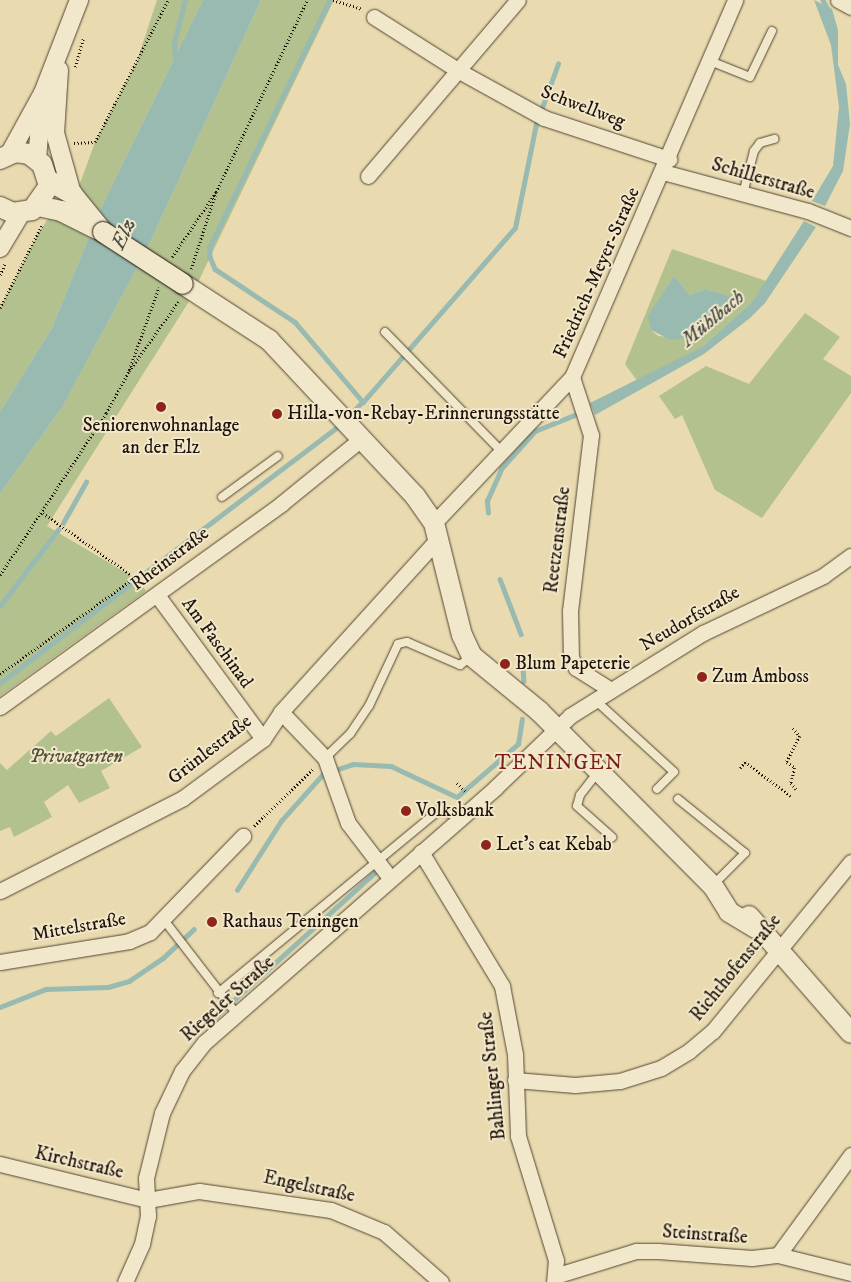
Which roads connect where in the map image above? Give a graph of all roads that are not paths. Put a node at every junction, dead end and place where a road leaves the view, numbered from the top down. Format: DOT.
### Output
graph roads {
  1 [pos="79,0"];
  2 [pos="518,0"];
  3 [pos="735,0"];
  4 [pos="838,0"];
  5 [pos="851,7"];
  6 [pos="374,17"];
  7 [pos="772,31"];
  8 [pos="63,40"];
  9 [pos="710,61"];
  10 [pos="458,71"];
  11 [pos="43,93"];
  12 [pos="774,139"];
  13 [pos="5,156"];
  14 [pos="37,159"];
  15 [pos="666,166"];
  16 [pos="368,176"];
  17 [pos="48,180"];
  18 [pos="743,194"];
  19 [pos="0,207"];
  20 [pos="77,207"];
  21 [pos="35,212"];
  22 [pos="851,228"];
  23 [pos="0,248"];
  24 [pos="385,332"];
  25 [pos="572,377"];
  26 [pos="350,427"];
  27 [pos="500,450"];
  28 [pos="278,456"];
  29 [pos="222,497"];
  30 [pos="437,531"];
  31 [pos="851,556"];
  32 [pos="157,595"];
  33 [pos="472,656"];
  34 [pos="611,690"];
  35 [pos="594,699"];
  36 [pos="0,707"];
  37 [pos="281,712"];
  38 [pos="556,728"];
  39 [pos="263,739"];
  40 [pos="326,761"];
  41 [pos="598,772"];
  42 [pos="657,789"];
  43 [pos="678,799"];
  44 [pos="460,817"];
  45 [pos="244,836"];
  46 [pos="612,837"];
  47 [pos="421,852"];
  48 [pos="851,862"];
  49 [pos="378,863"];
  50 [pos="390,878"];
  51 [pos="714,887"];
  52 [pos="0,891"];
  53 [pos="164,920"];
  54 [pos="775,951"];
  55 [pos="0,962"];
  56 [pos="218,993"];
  57 [pos="231,1008"];
  58 [pos="851,1032"];
  59 [pos="514,1080"];
  60 [pos="851,1155"];
  61 [pos="0,1164"];
  62 [pos="148,1200"];
  63 [pos="778,1255"];
  64 [pos="851,1273"];
  65 [pos="556,1278"];
  66 [pos="126,1282"];
  67 [pos="441,1282"];
  1 -- 8 [label="street"];
  2 -- 10 [label="street"];
  3 -- 9 [label="street, Friedrich-Meyer-Straße"];
  4 -- 5 [label="street"];
  6 -- 10 [label="street, Schwellweg"];
  7 -- 9 [label="lane"];
  8 -- 11 [label="street"];
  8 -- 20 [label="street"];
  9 -- 15 [label="street, Friedrich-Meyer-Straße"];
  10 -- 15 [label="street, Schwellweg"];
  10 -- 16 [label="street"];
  11 -- 13 [label="street"];
  11 -- 14 [label="street"];
  12 -- 18 [label="lane"];
  13 -- 14 [label="main road"];
  14 -- 17 [label="main road"];
  15 -- 18 [label="street, Schillerstraße"];
  15 -- 25 [label="street, Friedrich-Meyer-Straße"];
  17 -- 20 [label="main road"];
  17 -- 21 [label="main road"];
  18 -- 22 [label="street, Schillerstraße"];
  19 -- 21 [label="main road"];
  20 -- 21 [label="main road"];
  20 -- 26 [label="main road, bridge"];
  21 -- 23 [label="street"];
  24 -- 27 [label="lane"];
  25 -- 27 [label="street, Friedrich-Meyer-Straße"];
  25 -- 34 [label="street, Reetzenstraße"];
  26 -- 30 [label="main road"];
  26 -- 32 [label="street, Rheinstraße"];
  27 -- 30 [label="street, Friedrich-Meyer-Straße"];
  28 -- 29 [label="lane"];
  30 -- 33 [label="main road"];
  30 -- 37 [label="street, Grünlestraße"];
  31 -- 34 [label="street, Neudorfstraße"];
  32 -- 36 [label="street, Rheinstraße"];
  32 -- 39 [label="street, Am Faschinad"];
  33 -- 38 [label="main road"];
  33 -- 40 [label="lane"];
  34 -- 35 [label="street, Neudorfstraße"];
  35 -- 38 [label="street, Neudorfstraße"];
  35 -- 42 [label="lane"];
  37 -- 39 [label="street, Grünlestraße"];
  37 -- 40 [label="street"];
  38 -- 41 [label="main road"];
  38 -- 44 [label="street, Riegeler Straße"];
  39 -- 52 [label="street, Grünlestraße"];
  40 -- 49 [label="street"];
  41 -- 46 [label="lane"];
  41 -- 51 [label="main road"];
  43 -- 51 [label="lane"];
  44 -- 47 [label="street, Riegeler Straße"];
  44 -- 49 [label="lane"];
  45 -- 53 [label="street, Mittelstraße"];
  47 -- 50 [label="street, Riegeler Straße"];
  47 -- 59 [label="street, Bahlinger Straße"];
  48 -- 54 [label="street, Richthofenstraße"];
  49 -- 50 [label="street"];
  49 -- 56 [label="lane"];
  50 -- 57 [label="street, Riegeler Straße"];
  51 -- 54 [label="main road"];
  53 -- 55 [label="street, Mittelstraße"];
  53 -- 56 [label="lane"];
  54 -- 58 [label="main road"];
  54 -- 59 [label="street, Richthofenstraße"];
  56 -- 57 [label="lane"];
  57 -- 62 [label="street, Riegeler Straße"];
  59 -- 65 [label="street, Bahlinger Straße"];
  60 -- 63 [label="street"];
  61 -- 62 [label="street, Kirchstraße"];
  62 -- 66 [label="street, Riegeler Straße"];
  62 -- 67 [label="street, Engelstraße"];
  63 -- 64 [label="street, Steinstraße"];
  63 -- 65 [label="street, Steinstraße"];
}
